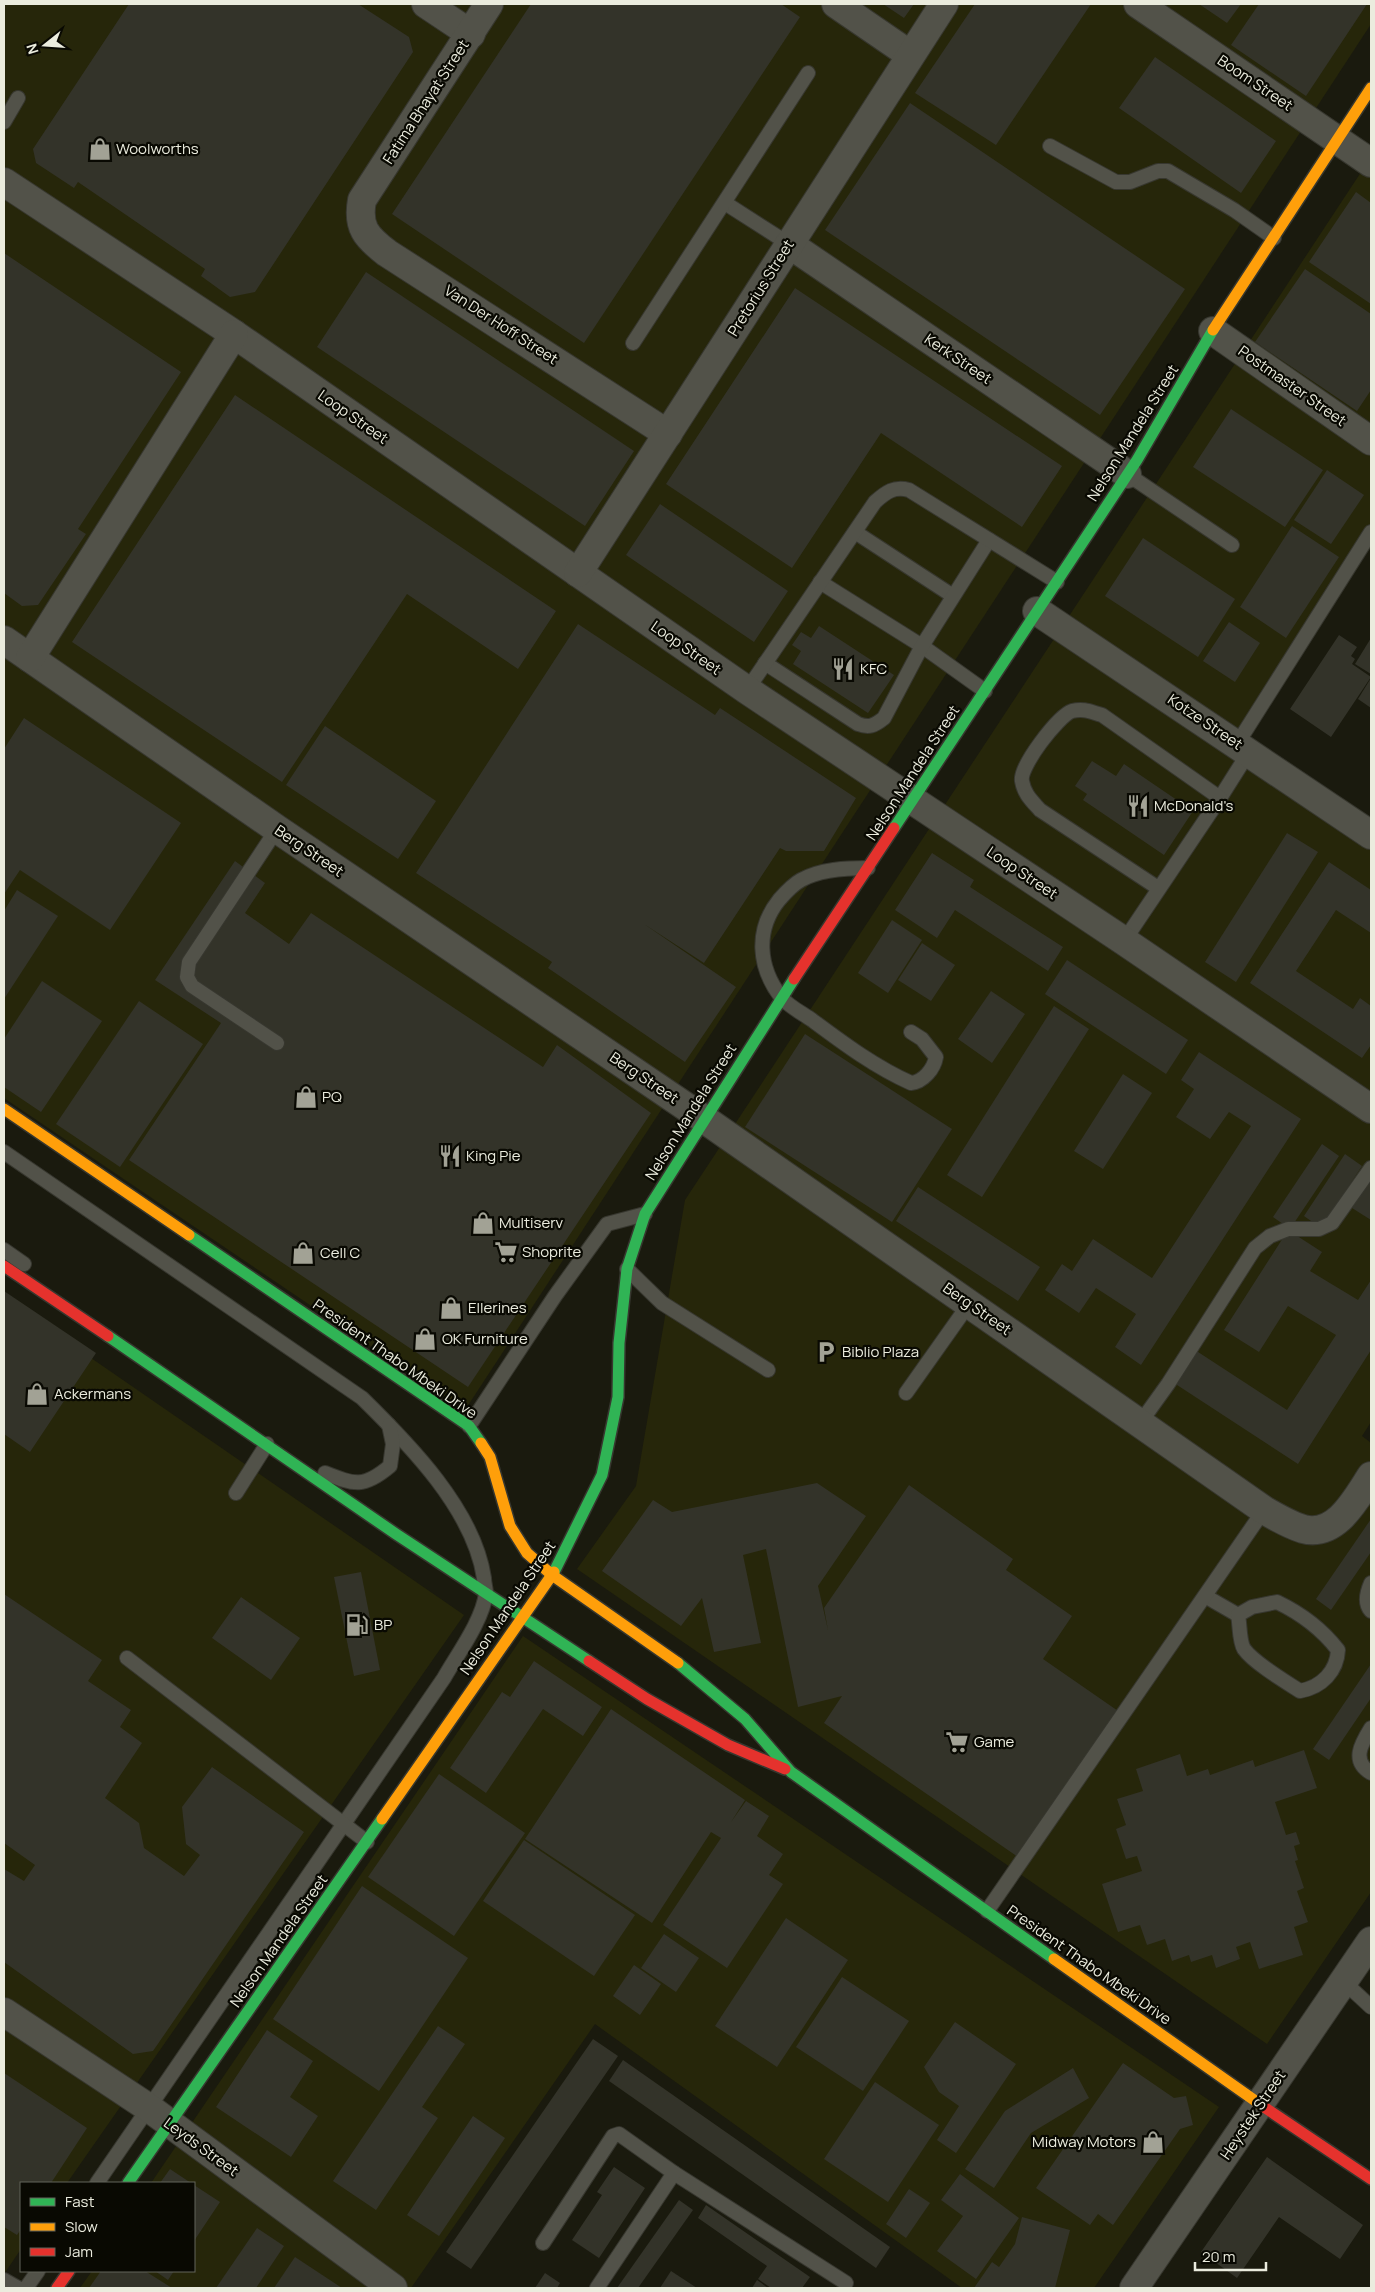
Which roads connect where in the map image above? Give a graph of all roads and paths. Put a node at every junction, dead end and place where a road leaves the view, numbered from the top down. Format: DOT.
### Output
graph roads {
  1 [pos="426,4"];
  2 [pos="489,4"];
  3 [pos="836,4"];
  4 [pos="944,4"];
  5 [pos="1138,4"];
  6 [pos="471,34"];
  7 [pos="910,54"];
  8 [pos="808,73"];
  9 [pos="1371,88"];
  10 [pos="18,98"];
  11 [pos="4,122"];
  12 [pos="1338,140"];
  13 [pos="1050,146"];
  14 [pos="1371,163"];
  15 [pos="4,182"];
  16 [pos="362,200"];
  17 [pos="725,203"];
  18 [pos="1274,238"];
  19 [pos="789,244"];
  20 [pos="1213,331"];
  21 [pos="234,334"];
  22 [pos="633,343"];
  23 [pos="668,434"];
  24 [pos="1371,441"];
  25 [pos="1127,474"];
  26 [pos="854,532"];
  27 [pos="1371,532"];
  28 [pos="989,540"];
  29 [pos="1232,545"];
  30 [pos="578,572"];
  31 [pos="820,582"];
  32 [pos="1057,582"];
  33 [pos="953,596"];
  34 [pos="1037,611"];
  35 [pos="4,640"];
  36 [pos="922,646"];
  37 [pos="30,658"];
  38 [pos="765,663"];
  39 [pos="746,690"];
  40 [pos="985,691"];
  41 [pos="1243,748"];
  42 [pos="1220,798"];
  43 [pos="914,800"];
  44 [pos="277,829"];
  45 [pos="1371,835"];
  46 [pos="869,868"];
  47 [pos="1158,888"];
  48 [pos="1124,941"];
  49 [pos="782,998"];
  50 [pos="911,1032"];
  51 [pos="277,1043"];
  52 [pos="4,1109"];
  53 [pos="1371,1109"];
  54 [pos="704,1119"];
  55 [pos="4,1152"];
  56 [pos="1371,1168"];
  57 [pos="645,1214"];
  58 [pos="4,1250"];
  59 [pos="4,1266"];
  60 [pos="627,1269"];
  61 [pos="969,1304"];
  62 [pos="768,1370"];
  63 [pos="906,1393"];
  64 [pos="1140,1423"];
  65 [pos="389,1425"];
  66 [pos="468,1426"];
  67 [pos="267,1444"];
  68 [pos="1364,1487"];
  69 [pos="236,1492"];
  70 [pos="1264,1510"];
  71 [pos="552,1575"];
  72 [pos="1371,1583"];
  73 [pos="486,1593"];
  74 [pos="1205,1596"];
  75 [pos="1371,1611"];
  76 [pos="1238,1615"];
  77 [pos="522,1616"];
  78 [pos="127,1658"];
  79 [pos="1371,1728"];
  80 [pos="792,1772"];
  81 [pos="1371,1773"];
  82 [pos="344,1826"];
  83 [pos="367,1842"];
  84 [pos="987,1911"];
  85 [pos="1371,1940"];
  86 [pos="1344,1982"];
  87 [pos="1371,2007"];
  88 [pos="4,2012"];
  89 [pos="1261,2105"];
  90 [pos="159,2116"];
  91 [pos="1368,2172"];
  92 [pos="674,2173"];
  93 [pos="98,2182"];
  94 [pos="128,2182"];
  95 [pos="543,2243"];
  96 [pos="37,2272"];
  97 [pos="68,2272"];
  98 [pos="4,2280"];
  99 [pos="846,2283"];
  100 [pos="18,2288"];
  101 [pos="26,2288"];
  102 [pos="58,2288"];
  103 [pos="393,2288"];
  104 [pos="597,2288"];
  105 [pos="1134,2288"];
  1 -- 6 [label="street"];
  2 -- 6 [label="street, Fatima Bhayat Street"];
  3 -- 7 [label="street"];
  4 -- 7 [label="street, Pretorius Street"];
  5 -- 12 [label="street, Boom Street"];
  6 -- 16 [label="street, Fatima Bhayat Street"];
  7 -- 19 [label="street, Pretorius Street"];
  8 -- 17 [label="lane"];
  9 -- 12 [label="street, Nelson Mandela Street"];
  10 -- 11 [label="lane"];
  12 -- 14 [label="street, Boom Street"];
  12 -- 18 [label="street, Nelson Mandela Street"];
  13 -- 18 [label="lane"];
  15 -- 21 [label="street, Loop Street"];
  16 -- 23 [label="street, Van Der Hoff Street"];
  17 -- 19 [label="lane"];
  17 -- 22 [label="lane"];
  18 -- 20 [label="street, Nelson Mandela Street"];
  19 -- 23 [label="street, Pretorius Street"];
  19 -- 25 [label="street, Kerk Street"];
  20 -- 24 [label="street, Postmaster Street"];
  20 -- 25 [label="street, Nelson Mandela Street"];
  21 -- 30 [label="street, Loop Street"];
  21 -- 37 [label="street"];
  23 -- 30 [label="street, Pretorius Street"];
  25 -- 29 [label="lane"];
  25 -- 32 [label="street, Nelson Mandela Street"];
  26 -- 28 [label="lane"];
  26 -- 31 [label="lane"];
  26 -- 33 [label="lane"];
  27 -- 41 [label="lane"];
  28 -- 32 [label="lane"];
  28 -- 33 [label="lane"];
  30 -- 39 [label="street, Loop Street"];
  31 -- 36 [label="lane"];
  31 -- 38 [label="lane"];
  32 -- 34 [label="street, Nelson Mandela Street"];
  33 -- 36 [label="lane"];
  34 -- 40 [label="street, Nelson Mandela Street"];
  34 -- 41 [label="street, Kotze Street"];
  35 -- 37 [label="street, Berg Street"];
  36 -- 38 [label="lane"];
  36 -- 40 [label="lane"];
  37 -- 44 [label="street, Berg Street"];
  38 -- 39 [label="lane"];
  39 -- 43 [label="street, Loop Street"];
  40 -- 43 [label="street, Nelson Mandela Street"];
  41 -- 42 [label="lane"];
  41 -- 45 [label="street, Kotze Street"];
  42 -- 47 [label="lane"];
  42 -- 47 [label="lane"];
  43 -- 46 [label="street, Nelson Mandela Street"];
  43 -- 48 [label="street, Loop Street"];
  44 -- 51 [label="lane"];
  44 -- 54 [label="street, Berg Street"];
  46 -- 49 [label="street, Nelson Mandela Street"];
  46 -- 49 [label="lane"];
  47 -- 48 [label="lane"];
  48 -- 53 [label="street, Loop Street"];
  49 -- 50 [label="lane"];
  49 -- 54 [label="street, Nelson Mandela Street"];
  52 -- 66 [label="street, President Thabo Mbeki Drive"];
  54 -- 57 [label="street, Nelson Mandela Street"];
  54 -- 61 [label="street, Berg Street"];
  55 -- 65 [label="lane"];
  56 -- 64 [label="lane"];
  57 -- 60 [label="street, Nelson Mandela Street"];
  57 -- 66 [label="lane"];
  58 -- 65 [label="lane"];
  59 -- 67 [label="street, President Thabo Mbeki Drive"];
  60 -- 62 [label="lane"];
  60 -- 71 [label="street, Nelson Mandela Street"];
  61 -- 63 [label="lane"];
  61 -- 64 [label="street, Berg Street"];
  64 -- 70 [label="street, Berg Street"];
  65 -- 73 [label="lane"];
  66 -- 71 [label="street, President Thabo Mbeki Drive"];
  67 -- 69 [label="lane"];
  67 -- 73 [label="street, President Thabo Mbeki Drive"];
  68 -- 70 [label="street, Berg Street"];
  70 -- 74 [label="lane"];
  71 -- 77 [label="street, Nelson Mandela Street"];
  71 -- 80 [label="street, President Thabo Mbeki Drive"];
  72 -- 75 [label="lane"];
  73 -- 77 [label="street, President Thabo Mbeki Drive"];
  73 -- 82 [label="lane"];
  74 -- 76 [label="lane"];
  74 -- 84 [label="lane"];
  76 -- 76 [label="lane"];
  77 -- 80 [label="street, President Thabo Mbeki Drive"];
  77 -- 83 [label="street, Nelson Mandela Street"];
  78 -- 82 [label="lane"];
  79 -- 81 [label="lane"];
  80 -- 84 [label="street, President Thabo Mbeki Drive"];
  82 -- 83 [label="lane"];
  82 -- 90 [label="lane"];
  83 -- 90 [label="street, Nelson Mandela Street"];
  84 -- 89 [label="street, President Thabo Mbeki Drive"];
  85 -- 86 [label="street, Heystek Street"];
  86 -- 87 [label="lane"];
  86 -- 89 [label="street, Heystek Street"];
  88 -- 90 [label="street, Leyds Street"];
  89 -- 91 [label="street, President Thabo Mbeki Drive"];
  89 -- 105 [label="street, Heystek Street"];
  90 -- 93 [label="lane"];
  90 -- 94 [label="street, Nelson Mandela Street"];
  90 -- 103 [label="street, Leyds Street"];
  92 -- 95 [label="lane"];
  92 -- 99 [label="lane"];
  92 -- 104 [label="lane"];
  96 -- 101 [label="lane"];
  97 -- 102 [label="street"];
  98 -- 100 [label="lane"];
}
